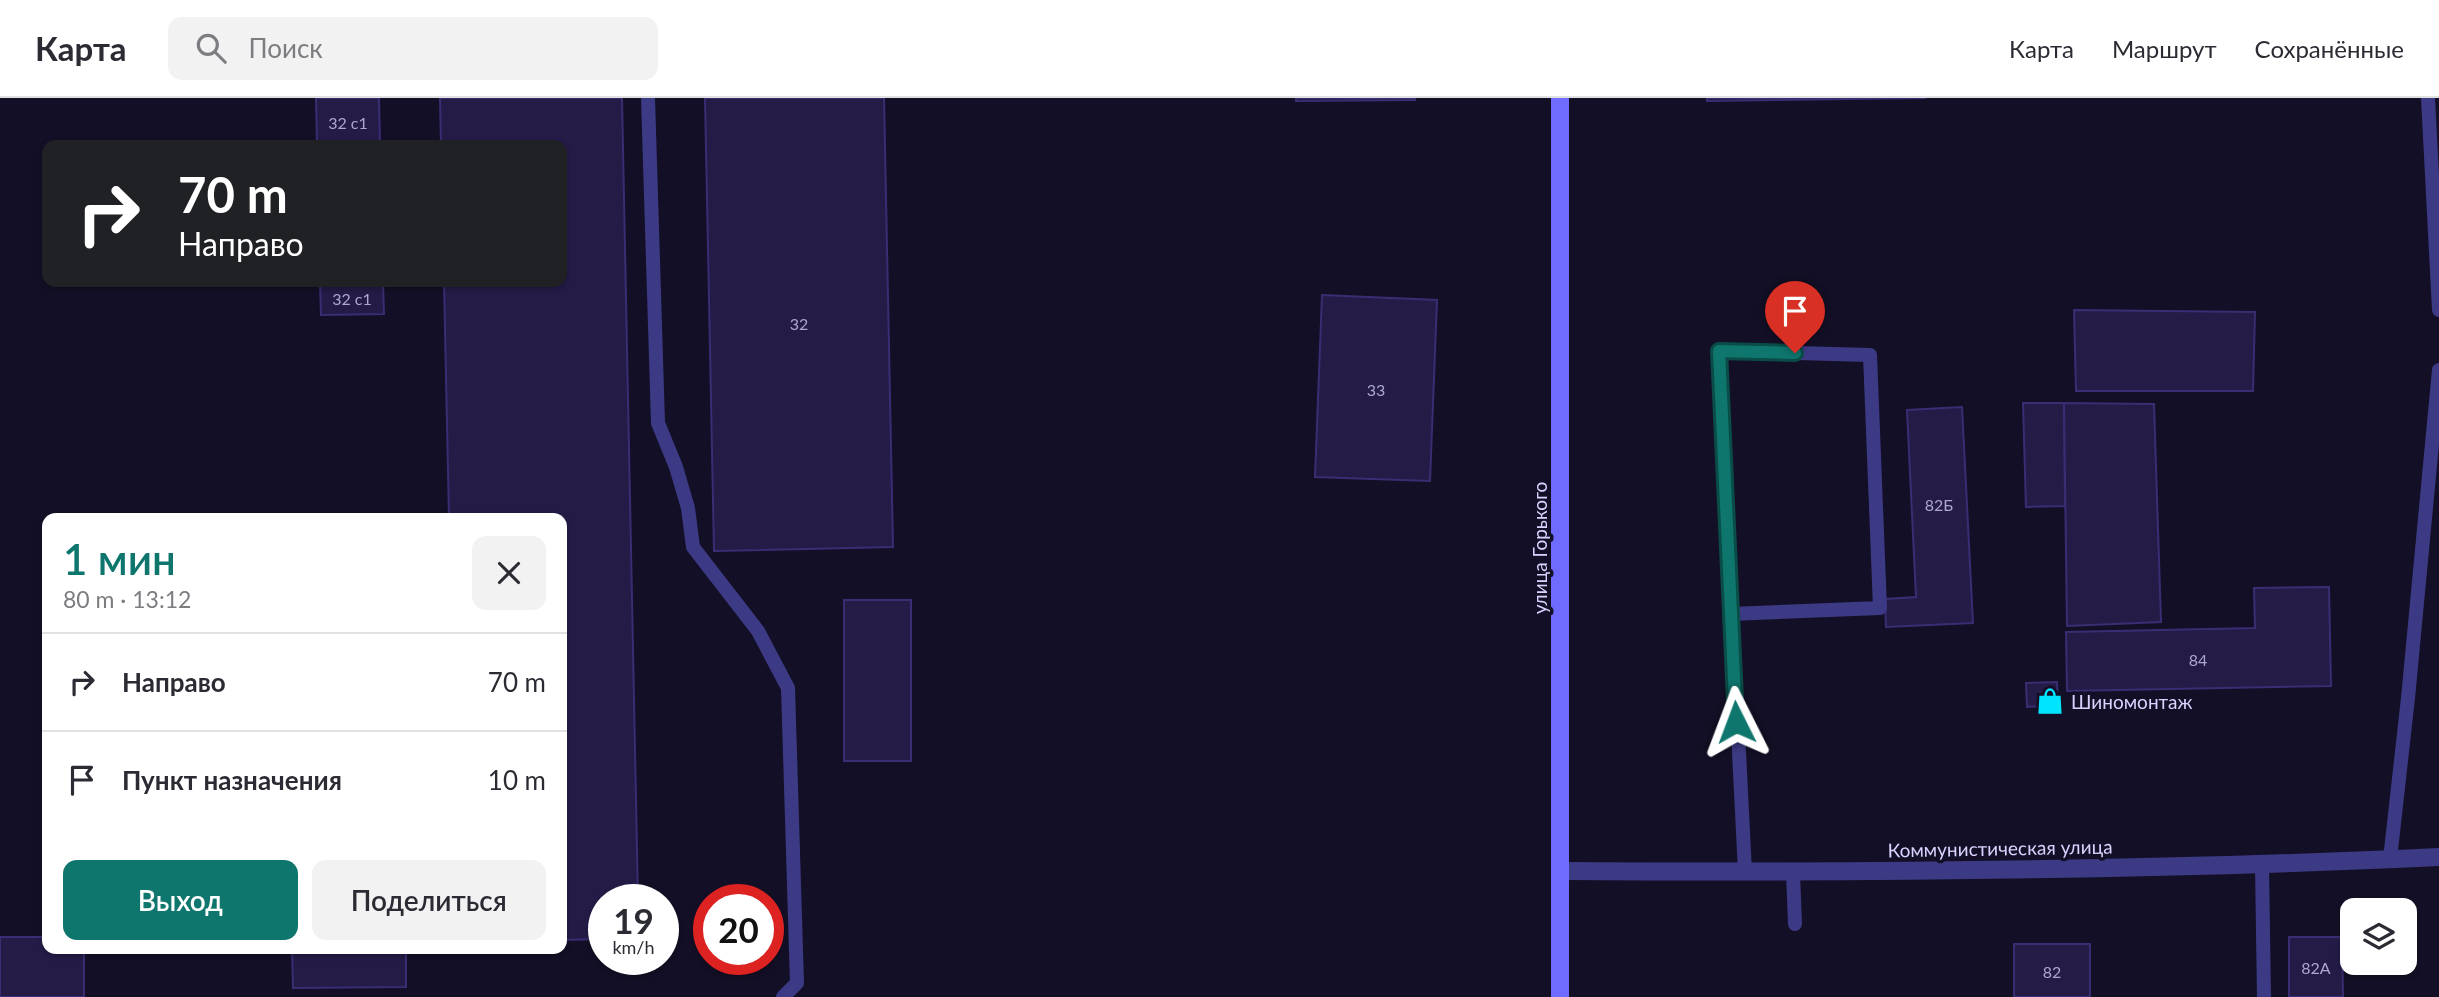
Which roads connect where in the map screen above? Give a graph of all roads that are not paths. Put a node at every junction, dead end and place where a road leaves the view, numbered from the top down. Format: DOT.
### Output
graph roads {
  1 [pos="648,98"];
  2 [pos="1560,98"];
  3 [pos="2428,98"];
  4 [pos="2439,310"];
  5 [pos="2439,370"];
  6 [pos="1730,614"];
  7 [pos="2439,857"];
  8 [pos="2390,859"];
  9 [pos="2262,865"];
  10 [pos="1561,871"];
  11 [pos="1745,872"];
  12 [pos="1793,873"];
  13 [pos="1795,924"];
  14 [pos="797,990"];
  15 [pos="783,997"];
  16 [pos="1560,997"];
  17 [pos="2264,997"];
  1 -- 14 [label="lane"];
  2 -- 10 [label="main road, улица Горького"];
  3 -- 4 [label="lane"];
  5 -- 8 [label="lane"];
  6 -- 6 [label="lane"];
  6 -- 11 [label="lane"];
  7 -- 8 [label="street, Коммунистическая улица"];
  8 -- 9 [label="street, Коммунистическая улица"];
  9 -- 12 [label="street, Коммунистическая улица"];
  9 -- 17 [label="lane"];
  10 -- 11 [label="street, Коммунистическая улица"];
  10 -- 16 [label="main road, улица Горького"];
  11 -- 12 [label="street, Коммунистическая улица"];
  12 -- 13 [label="lane"];
  14 -- 15 [label="lane"];
}
